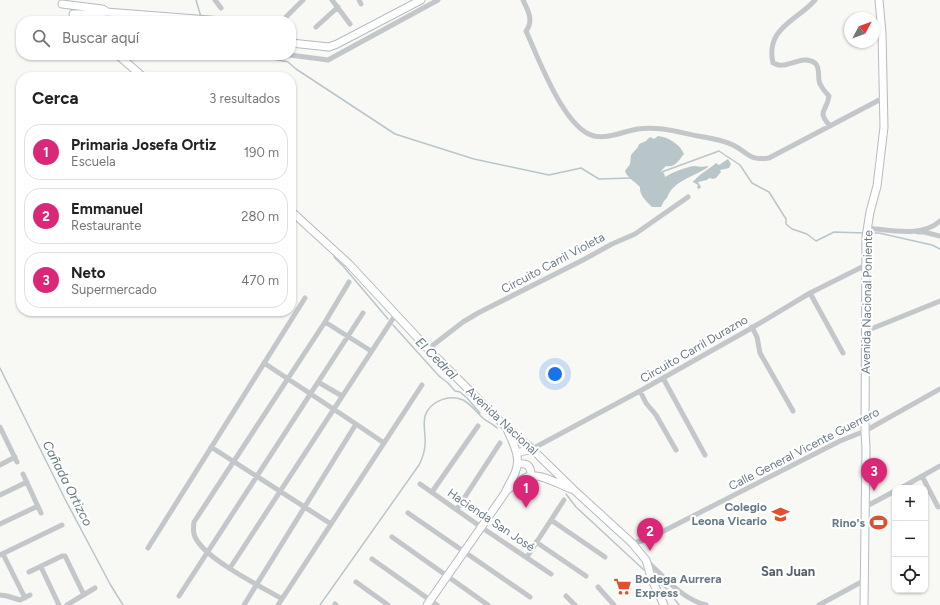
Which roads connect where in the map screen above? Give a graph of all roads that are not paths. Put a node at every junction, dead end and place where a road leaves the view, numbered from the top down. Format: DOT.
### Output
graph roads {
  1 [pos="215,0"];
  2 [pos="303,0"];
  3 [pos="332,0"];
  4 [pos="421,0"];
  5 [pos="438,0"];
  6 [pos="523,0"];
  7 [pos="815,0"];
  8 [pos="879,0"];
  9 [pos="59,2"];
  10 [pos="221,8"];
  11 [pos="338,8"];
  12 [pos="106,12"];
  13 [pos="74,14"];
  14 [pos="102,16"];
  15 [pos="158,16"];
  16 [pos="287,16"];
  17 [pos="350,24"];
  18 [pos="316,28"];
  19 [pos="296,44"];
  20 [pos="296,56"];
  21 [pos="124,60"];
  22 [pos="137,72"];
  23 [pos="883,98"];
  24 [pos="830,126"];
  25 [pos="688,197"];
  26 [pos="296,216"];
  27 [pos="940,221"];
  28 [pos="867,228"];
  29 [pos="915,232"];
  30 [pos="940,236"];
  31 [pos="866,265"];
  32 [pos="349,282"];
  33 [pos="810,293"];
  34 [pos="305,298"];
  35 [pos="940,300"];
  36 [pos="296,312"];
  37 [pos="363,313"];
  38 [pos="396,314"];
  39 [pos="294,316"];
  40 [pos="325,322"];
  41 [pos="752,327"];
  42 [pos="866,331"];
  43 [pos="348,337"];
  44 [pos="428,349"];
  45 [pos="371,351"];
  46 [pos="843,353"];
  47 [pos="264,363"];
  48 [pos="663,378"];
  49 [pos="288,379"];
  50 [pos="318,382"];
  51 [pos="422,385"];
  52 [pos="940,389"];
  53 [pos="640,391"];
  54 [pos="310,394"];
  55 [pos="342,396"];
  56 [pos="333,409"];
  57 [pos="793,411"];
  58 [pos="356,424"];
  59 [pos="478,426"];
  60 [pos="0,427"];
  61 [pos="506,427"];
  62 [pos="865,431"];
  63 [pos="2,434"];
  64 [pos="384,443"];
  65 [pos="500,443"];
  66 [pos="211,447"];
  67 [pos="532,448"];
  68 [pos="676,450"];
  69 [pos="517,453"];
  70 [pos="705,454"];
  71 [pos="233,461"];
  72 [pos="547,463"];
  73 [pos="0,464"];
  74 [pos="518,464"];
  75 [pos="940,466"];
  76 [pos="23,474"];
  77 [pos="531,475"];
  78 [pos="257,476"];
  79 [pos="922,476"];
  80 [pos="541,477"];
  81 [pos="27,482"];
  82 [pos="420,484"];
  83 [pos="906,485"];
  84 [pos="574,490"];
  85 [pos="280,491"];
  86 [pos="432,492"];
  87 [pos="505,493"];
  88 [pos="892,493"];
  89 [pos="0,495"];
  90 [pos="564,500"];
  91 [pos="38,506"];
  92 [pos="304,507"];
  93 [pos="866,507"];
  94 [pos="938,507"];
  95 [pos="457,509"];
  96 [pos="41,513"];
  97 [pos="408,513"];
  98 [pos="551,520"];
  99 [pos="0,524"];
  100 [pos="332,524"];
  101 [pos="62,525"];
  102 [pos="481,527"];
  103 [pos="392,537"];
  104 [pos="536,542"];
  105 [pos="632,543"];
  106 [pos="148,548"];
  107 [pos="464,552"];
  108 [pos="207,553"];
  109 [pos="2,554"];
  110 [pos="527,557"];
  111 [pos="605,557"];
  112 [pos="372,559"];
  113 [pos="646,560"];
  114 [pos="41,567"];
  115 [pos="230,568"];
  116 [pos="29,572"];
  117 [pos="551,574"];
  118 [pos="447,576"];
  119 [pos="586,576"];
  120 [pos="865,580"];
  121 [pos="356,582"];
  122 [pos="257,584"];
  123 [pos="598,587"];
  124 [pos="95,588"];
  125 [pos="0,595"];
  126 [pos="84,595"];
  127 [pos="179,596"];
  128 [pos="566,596"];
  129 [pos="530,597"];
  130 [pos="282,599"];
  131 [pos="429,603"];
  132 [pos="59,605"];
  133 [pos="67,605"];
  134 [pos="244,605"];
  135 [pos="278,605"];
  136 [pos="388,605"];
  137 [pos="437,605"];
  138 [pos="488,605"];
  139 [pos="574,605"];
  140 [pos="614,605"];
  141 [pos="664,605"];
  142 [pos="706,605"];
  143 [pos="818,605"];
  144 [pos="864,605"];
  1 -- 10 [label="street"];
  2 -- 16 [label="street"];
  3 -- 11 [label="street"];
  4 -- 19 [label="main road"];
  5 -- 20 [label="street"];
  6 -- 24 [label="street"];
  7 -- 24 [label="street"];
  8 -- 23 [label="main road, Avenida Nacional Poniente"];
  9 -- 12 [label="main road"];
  9 -- 13 [label="main road"];
  11 -- 17 [label="street"];
  11 -- 18 [label="street"];
  12 -- 13 [label="main road"];
  12 -- 14 [label="main road"];
  12 -- 15 [label="main road"];
  21 -- 22 [label="main road"];
  23 -- 24 [label="street"];
  23 -- 28 [label="main road, Avenida Nacional Poniente"];
  25 -- 44 [label="street, Circuito Carril Violeta"];
  26 -- 38 [label="main road, Avenida Nacional"];
  27 -- 29 [label="street"];
  28 -- 29 [label="street"];
  28 -- 31 [label="main road, Avenida Nacional Poniente"];
  29 -- 30 [label="street"];
  31 -- 33 [label="street, Circuito Carril Durazno"];
  31 -- 42 [label="main road, Avenida Nacional Poniente"];
  32 -- 40 [label="street"];
  33 -- 41 [label="street, Circuito Carril Durazno"];
  33 -- 46 [label="street"];
  34 -- 36 [label="street"];
  35 -- 42 [label="street"];
  37 -- 43 [label="street"];
  38 -- 44 [label="main road, Avenida Nacional"];
  38 -- 45 [label="street"];
  39 -- 47 [label="street"];
  40 -- 43 [label="street"];
  40 -- 49 [label="street"];
  41 -- 48 [label="street, Circuito Carril Durazno"];
  41 -- 57 [label="street"];
  42 -- 62 [label="main road, Avenida Nacional Poniente"];
  43 -- 45 [label="street"];
  43 -- 50 [label="street"];
  44 -- 61 [label="main road, Avenida Nacional"];
  45 -- 55 [label="street"];
  47 -- 49 [label="street"];
  47 -- 66 [label="street"];
  48 -- 53 [label="street, Circuito Carril Durazno"];
  48 -- 70 [label="street"];
  49 -- 54 [label="street"];
  49 -- 71 [label="street"];
  50 -- 54 [label="street"];
  50 -- 55 [label="street"];
  51 -- 64 [label="street"];
  52 -- 62 [label="street, Calle General Vicente Guerrero"];
  53 -- 67 [label="street, Circuito Carril Durazno"];
  53 -- 68 [label="street"];
  54 -- 56 [label="street"];
  54 -- 78 [label="street"];
  55 -- 56 [label="street"];
  56 -- 58 [label="street"];
  56 -- 85 [label="street"];
  58 -- 64 [label="street"];
  58 -- 92 [label="street"];
  59 -- 86 [label="street"];
  60 -- 63 [label="street"];
  61 -- 67 [label="main road, Avenida Nacional"];
  61 -- 69 [label="main road"];
  62 -- 93 [label="main road, Avenida Nacional Poniente"];
  62 -- 105 [label="street, Calle General Vicente Guerrero"];
  63 -- 73 [label="street"];
  64 -- 100 [label="street"];
  65 -- 95 [label="street"];
  66 -- 71 [label="street"];
  66 -- 106 [label="street"];
  67 -- 69 [label="main road"];
  67 -- 72 [label="main road, Avenida Nacional"];
  69 -- 74 [label="main road"];
  71 -- 78 [label="street"];
  71 -- 108 [label="street"];
  72 -- 80 [label="main road"];
  72 -- 84 [label="main road, Avenida Nacional"];
  74 -- 77 [label="main road"];
  74 -- 87 [label="main road"];
  75 -- 79 [label="street"];
  76 -- 81 [label="street"];
  77 -- 80 [label="main road"];
  77 -- 87 [label="main road"];
  78 -- 85 [label="street"];
  78 -- 108 [label="street"];
  79 -- 83 [label="street"];
  79 -- 94 [label="street"];
  80 -- 84 [label="main road"];
  81 -- 89 [label="street"];
  81 -- 91 [label="street"];
  82 -- 86 [label="street, Hacienda San José"];
  84 -- 105 [label="main road, Avenida Nacional"];
  85 -- 92 [label="street"];
  85 -- 115 [label="street"];
  86 -- 95 [label="street, Hacienda San José"];
  87 -- 102 [label="main road"];
  88 -- 93 [label="street"];
  90 -- 98 [label="street"];
  91 -- 96 [label="street"];
  91 -- 99 [label="street"];
  92 -- 100 [label="street"];
  92 -- 122 [label="street"];
  93 -- 120 [label="main road, Avenida Nacional Poniente"];
  95 -- 102 [label="street, Hacienda San José"];
  97 -- 107 [label="street"];
  98 -- 104 [label="street"];
  98 -- 111 [label="street"];
  100 -- 130 [label="street"];
  101 -- 109 [label="street"];
  102 -- 107 [label="main road"];
  102 -- 110 [label="street, Hacienda San José"];
  103 -- 118 [label="street"];
  104 -- 110 [label="street"];
  104 -- 119 [label="street"];
  105 -- 113 [label="main road, Avenida Nacional"];
  107 -- 118 [label="main road"];
  107 -- 129 [label="street"];
  108 -- 115 [label="street"];
  108 -- 127 [label="street"];
  109 -- 125 [label="street"];
  110 -- 117 [label="street, Hacienda San José"];
  112 -- 131 [label="street"];
  113 -- 141 [label="main road, Avenida Nacional"];
  113 -- 142 [label="street"];
  114 -- 116 [label="street"];
  114 -- 126 [label="street"];
  114 -- 132 [label="street"];
  115 -- 122 [label="street"];
  118 -- 131 [label="main road"];
  118 -- 138 [label="street"];
  120 -- 143 [label="street"];
  120 -- 144 [label="main road, Avenida Nacional Poniente"];
  121 -- 136 [label="street"];
  122 -- 130 [label="street"];
  122 -- 134 [label="street"];
  123 -- 140 [label="street"];
  124 -- 126 [label="street"];
  126 -- 133 [label="street"];
  128 -- 139 [label="street"];
  130 -- 135 [label="street"];
  131 -- 137 [label="street"];
}
